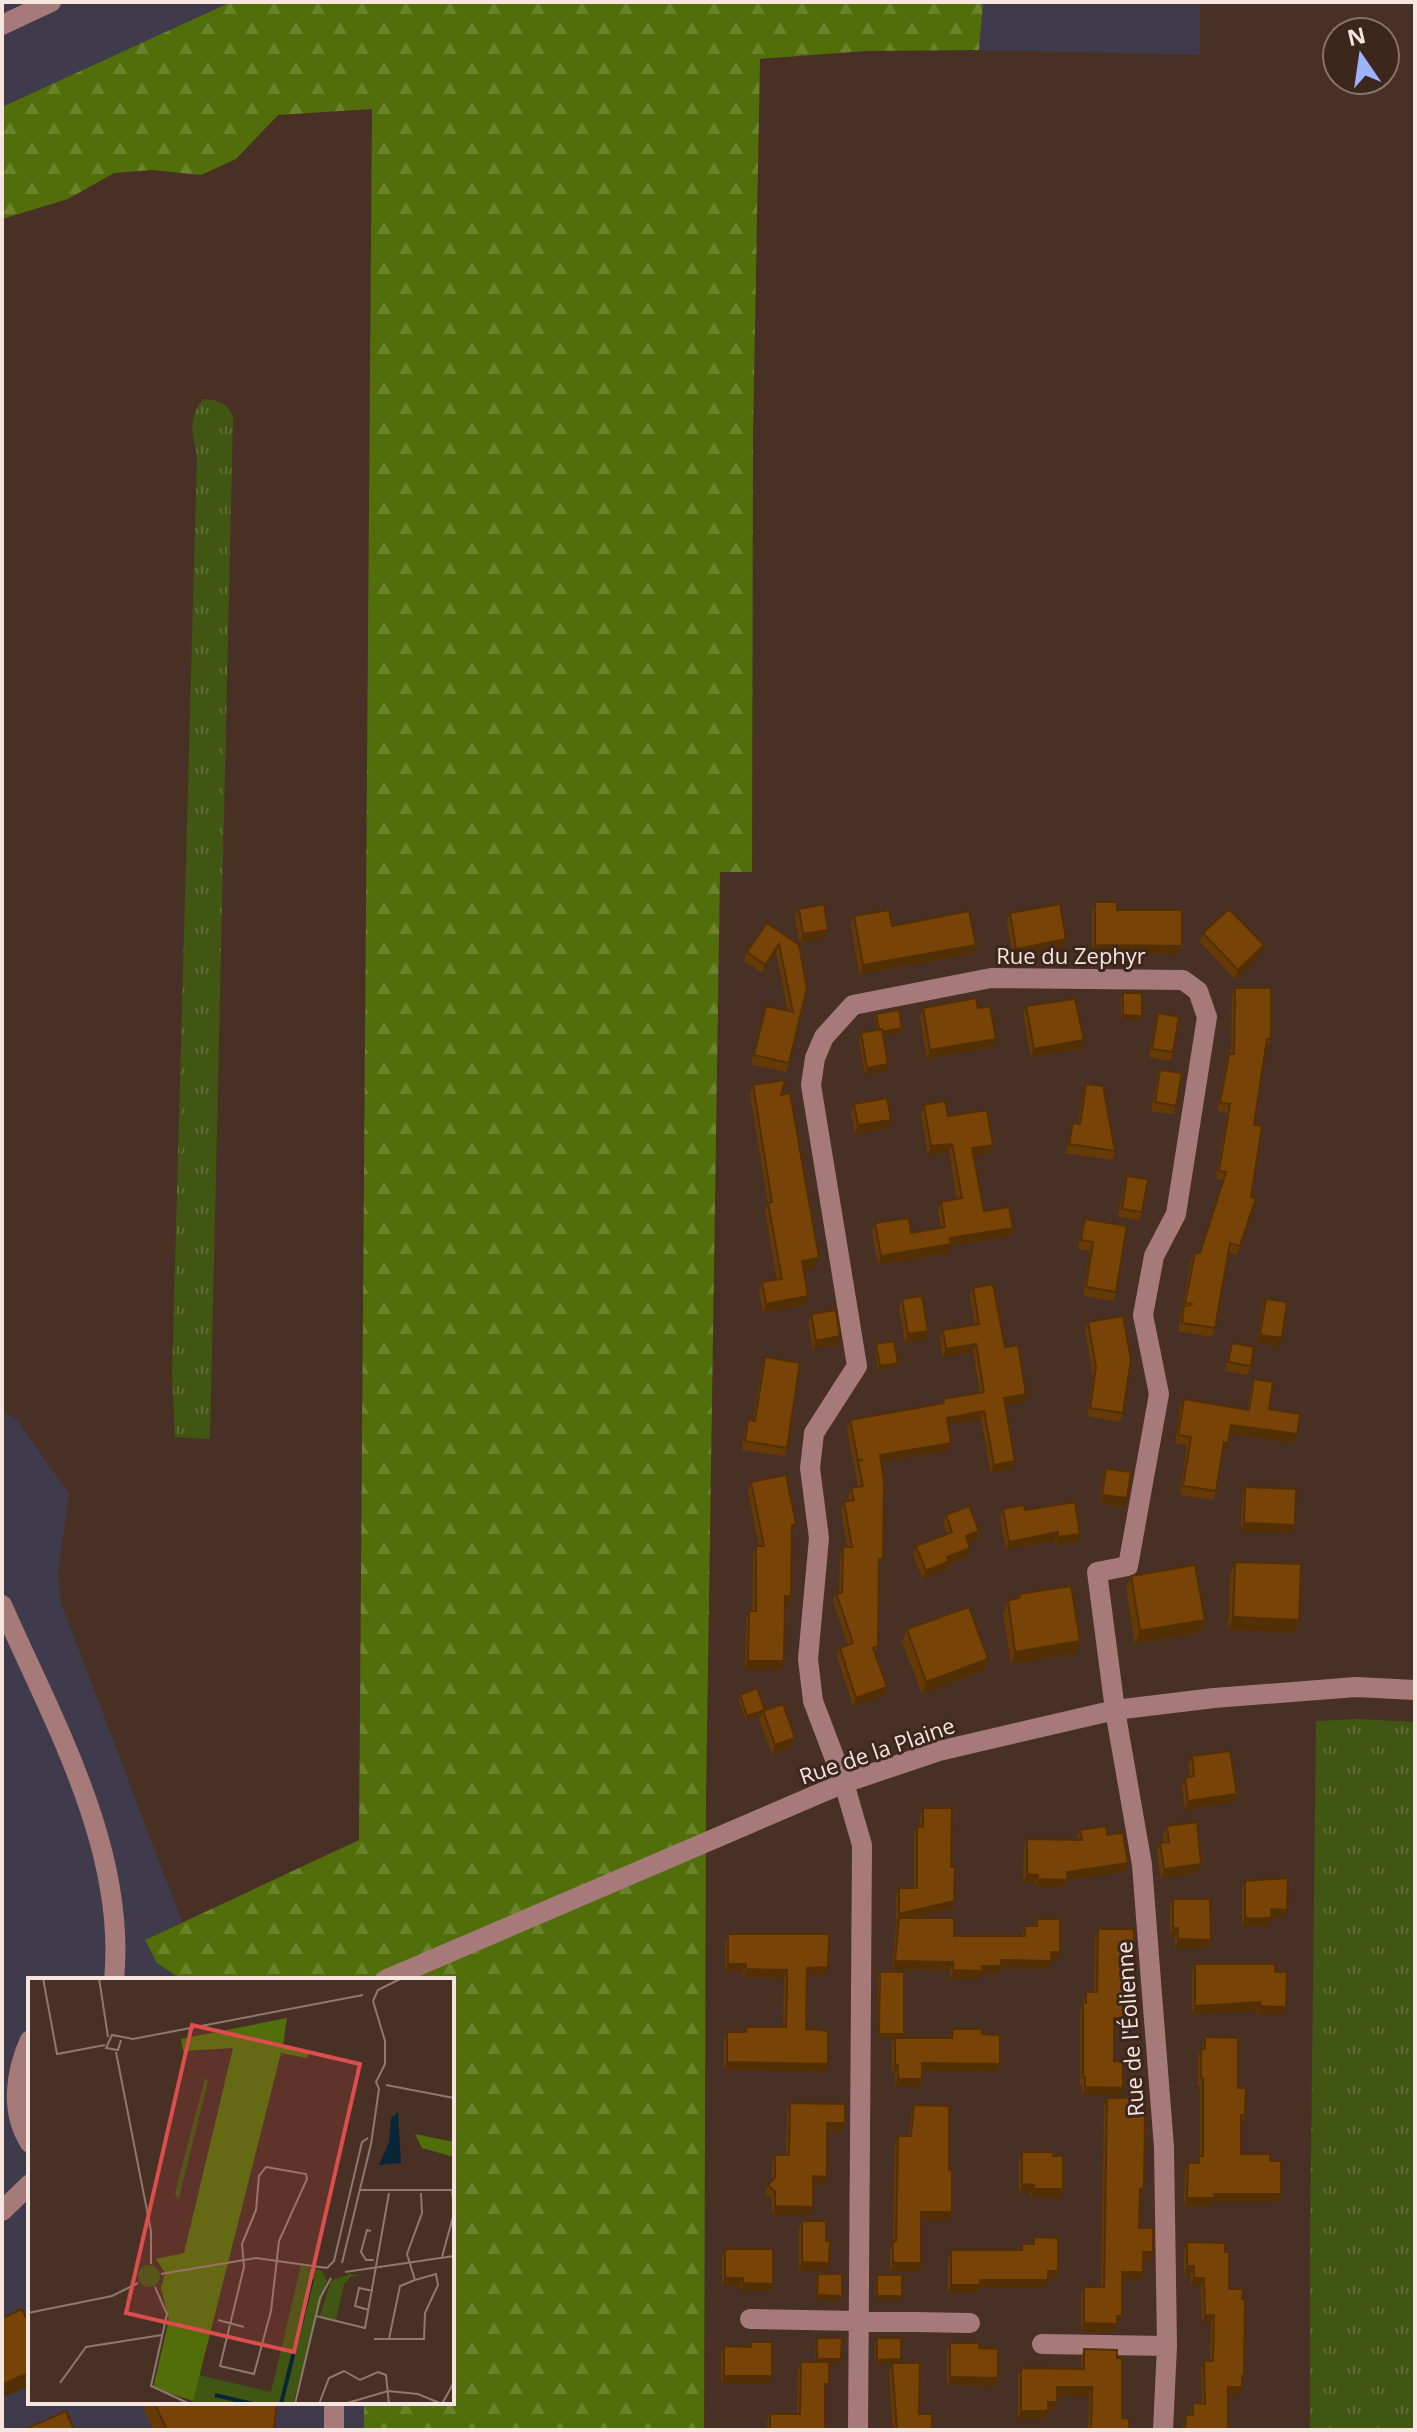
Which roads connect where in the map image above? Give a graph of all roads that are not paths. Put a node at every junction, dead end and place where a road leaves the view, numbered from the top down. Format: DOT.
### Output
graph roads {
  1 [pos="51,2"];
  2 [pos="2,25"];
  3 [pos="2,1605"];
  4 [pos="1415,1690"];
  5 [pos="1115,1710"];
  6 [pos="844,1783"];
  7 [pos="114,1978"];
  8 [pos="390,1978"];
  9 [pos="28,2045"];
  10 [pos="28,2137"];
  11 [pos="28,2186"];
  12 [pos="2,2211"];
  13 [pos="750,2319"];
  14 [pos="859,2322"];
  15 [pos="970,2323"];
  16 [pos="1042,2344"];
  17 [pos="1167,2346"];
  18 [pos="334,2404"];
  19 [pos="334,2430"];
  20 [pos="858,2430"];
  21 [pos="1163,2430"];
  1 -- 2 [label="street"];
  3 -- 7 [label="street"];
  4 -- 5 [label="street, Rue de la Plaine"];
  5 -- 6 [label="street, Rue de la Plaine"];
  5 -- 6 [label="street, Rue du Zephyr"];
  5 -- 17 [label="street, Rue de l'Éolienne"];
  6 -- 8 [label="street, Rue de la Plaine"];
  6 -- 14 [label="street"];
  9 -- 10 [label="street"];
  11 -- 12 [label="street"];
  13 -- 14 [label="street"];
  14 -- 15 [label="street"];
  14 -- 20 [label="street"];
  16 -- 17 [label="street"];
  17 -- 21 [label="street, Rue de l'Éolienne"];
  18 -- 19 [label="street"];
}
